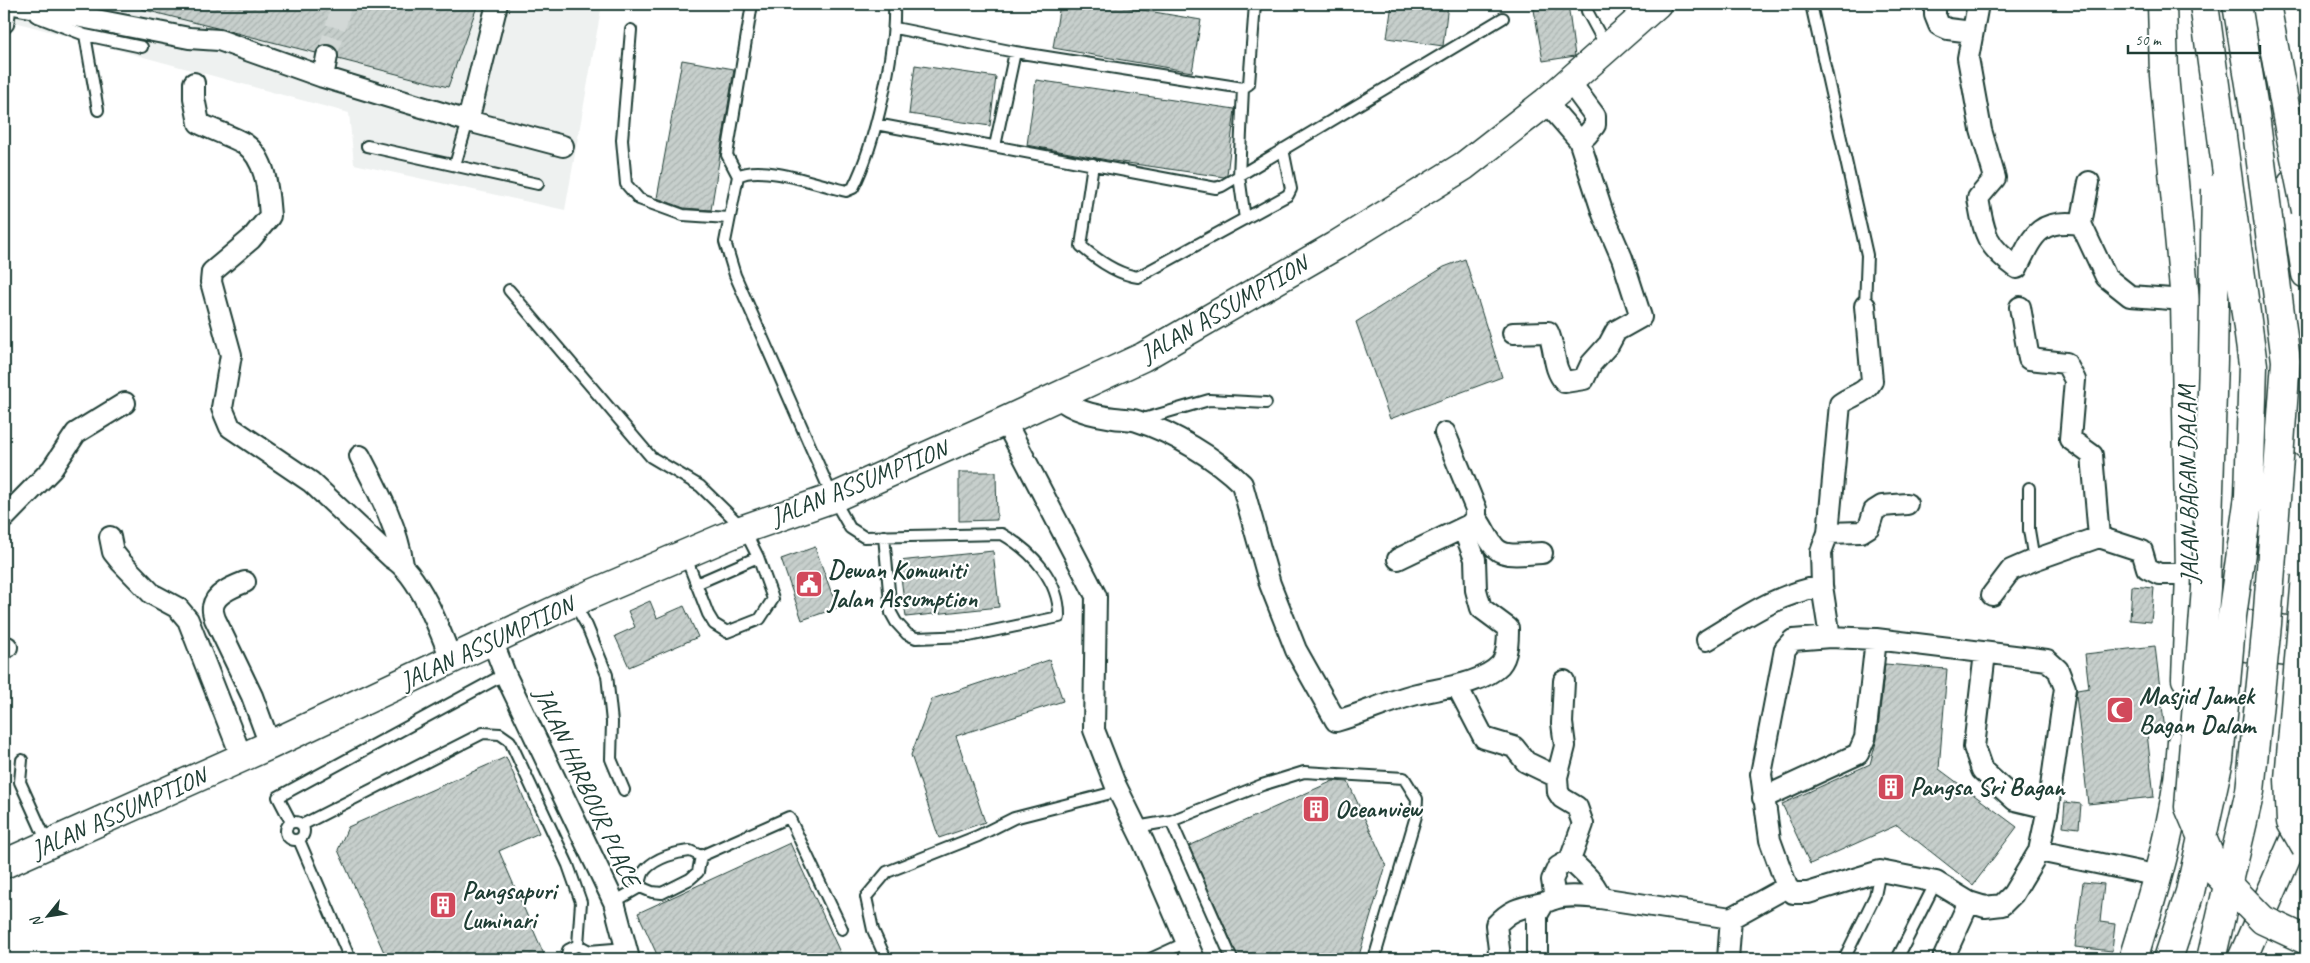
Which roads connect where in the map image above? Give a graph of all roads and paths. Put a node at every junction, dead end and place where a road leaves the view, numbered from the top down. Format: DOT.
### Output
graph roads {
  1 [pos="12,4"];
  2 [pos="497,4"];
  3 [pos="752,4"];
  4 [pos="894,4"];
  5 [pos="1255,4"];
  6 [pos="1657,4"];
  7 [pos="1811,4"];
  8 [pos="1935,4"];
  9 [pos="1978,4"];
  10 [pos="2162,4"];
  11 [pos="2204,4"];
  12 [pos="2237,4"];
  13 [pos="2256,4"];
  14 [pos="2266,4"];
  15 [pos="1589,6"];
  16 [pos="1503,18"];
  17 [pos="895,28"];
  18 [pos="4,29"];
  19 [pos="631,30"];
  20 [pos="1972,32"];
  21 [pos="85,35"];
  22 [pos="142,46"];
  23 [pos="1607,49"];
  24 [pos="1015,52"];
  25 [pos="327,56"];
  26 [pos="323,77"];
  27 [pos="1570,82"];
  28 [pos="194,83"];
  29 [pos="1243,88"];
  30 [pos="2217,94"];
  31 [pos="1546,102"];
  32 [pos="98,110"];
  33 [pos="468,121"];
  34 [pos="876,124"];
  35 [pos="2295,129"];
  36 [pos="1579,140"];
  37 [pos="367,146"];
  38 [pos="563,146"];
  39 [pos="996,146"];
  40 [pos="1283,149"];
  41 [pos="1093,164"];
  42 [pos="455,165"];
  43 [pos="738,176"];
  44 [pos="1239,176"];
  45 [pos="2089,182"];
  46 [pos="538,184"];
  47 [pos="2306,210"];
  48 [pos="728,218"];
  49 [pos="1245,219"];
  50 [pos="2081,224"];
  51 [pos="2306,274"];
  52 [pos="509,290"];
  53 [pos="2185,300"];
  54 [pos="1865,306"];
  55 [pos="2020,307"];
  56 [pos="1513,333"];
  57 [pos="2286,362"];
  58 [pos="1057,398"];
  59 [pos="1266,403"];
  60 [pos="125,404"];
  61 [pos="1005,421"];
  62 [pos="1137,421"];
  63 [pos="1446,433"];
  64 [pos="2306,444"];
  65 [pos="360,456"];
  66 [pos="2029,488"];
  67 [pos="833,498"];
  68 [pos="1907,504"];
  69 [pos="4,518"];
  70 [pos="1469,523"];
  71 [pos="744,529"];
  72 [pos="1828,533"];
  73 [pos="884,536"];
  74 [pos="110,537"];
  75 [pos="2099,537"];
  76 [pos="1542,552"];
  77 [pos="684,555"];
  78 [pos="758,557"];
  79 [pos="1398,559"];
  80 [pos="2034,560"];
  81 [pos="403,565"];
  82 [pos="2306,576"];
  83 [pos="245,582"];
  84 [pos="2190,583"];
  85 [pos="696,584"];
  86 [pos="1822,586"];
  87 [pos="1992,595"];
  88 [pos="573,602"];
  89 [pos="1830,637"];
  90 [pos="2306,638"];
  91 [pos="1876,639"];
  92 [pos="492,640"];
  93 [pos="1707,640"];
  94 [pos="2188,648"];
  95 [pos="1985,653"];
  96 [pos="452,659"];
  97 [pos="505,674"];
  98 [pos="1564,681"];
  99 [pos="1457,686"];
  100 [pos="270,745"];
  101 [pos="242,758"];
  102 [pos="22,760"];
  103 [pos="1557,777"];
  104 [pos="624,790"];
  105 [pos="1119,791"];
  106 [pos="1763,798"];
  107 [pos="2306,807"];
  108 [pos="2048,808"];
  109 [pos="1171,821"];
  110 [pos="291,822"];
  111 [pos="302,825"];
  112 [pos="1136,827"];
  113 [pos="299,840"];
  114 [pos="48,845"];
  115 [pos="2306,848"];
  116 [pos="2039,851"];
  117 [pos="701,856"];
  118 [pos="1570,860"];
  119 [pos="4,864"];
  120 [pos="1880,871"];
  121 [pos="2158,876"];
  122 [pos="1936,882"];
  123 [pos="640,887"];
  124 [pos="1787,887"];
  125 [pos="1600,898"];
  126 [pos="1550,901"];
  127 [pos="614,902"];
  128 [pos="1969,902"];
  129 [pos="1731,918"];
  130 [pos="842,929"];
  131 [pos="2306,940"];
  132 [pos="578,945"];
  133 [pos="1191,950"];
  134 [pos="627,954"];
  135 [pos="589,955"];
  136 [pos="1845,957"];
  137 [pos="350,959"];
  138 [pos="566,959"];
  139 [pos="886,959"];
  140 [pos="1150,959"];
  141 [pos="1232,959"];
  142 [pos="1374,959"];
  143 [pos="1498,959"];
  144 [pos="1537,959"];
  145 [pos="1728,959"];
  146 [pos="1897,959"];
  147 [pos="1943,959"];
  148 [pos="2133,959"];
  149 [pos="2168,959"];
  150 [pos="2211,959"];
  151 [pos="2242,959"];
  1 -- 18 [label="lane"];
  1 -- 21 [label="lane"];
  1 -- 26 [label="street"];
  2 -- 33 [label="street"];
  3 -- 43 [label="lane"];
  4 -- 17 [label="lane"];
  5 -- 29 [label="lane"];
  6 -- 23 [label="main road, JALAN ASSUMPTION"];
  7 -- 54 [label="lane"];
  8 -- 20 [label="street"];
  9 -- 20 [label="street"];
  10 -- 53 [label="main road, JALAN BAGAN DALAM"];
  11 -- 30 [label="main road, bridge"];
  12 -- 57 [label="main road, bridge"];
  13 -- 35 [label="main road"];
  14 -- 47 [label="main road, bridge"];
  15 -- 23 [label="lane"];
  16 -- 40 [label="lane"];
  17 -- 24 [label="lane"];
  17 -- 34 [label="lane"];
  19 -- 48 [label="lane"];
  20 -- 50 [label="street"];
  21 -- 22 [label="lane"];
  21 -- 32 [label="lane"];
  23 -- 27 [label="main road, JALAN ASSUMPTION"];
  24 -- 29 [label="lane"];
  24 -- 39 [label="lane"];
  25 -- 26 [label="street"];
  26 -- 33 [label="street"];
  27 -- 31 [label="main road, JALAN ASSUMPTION"];
  27 -- 36 [label="street"];
  28 -- 81 [label="street"];
  29 -- 44 [label="lane"];
  30 -- 131 [label="main road, bridge"];
  30 -- 149 [label="main road, bridge"];
  31 -- 36 [label="street"];
  31 -- 58 [label="main road, JALAN ASSUMPTION"];
  33 -- 38 [label="street"];
  33 -- 42 [label="lane"];
  34 -- 39 [label="lane"];
  34 -- 43 [label="lane"];
  35 -- 51 [label="main road"];
  36 -- 56 [label="street"];
  37 -- 42 [label="lane"];
  39 -- 41 [label="lane"];
  40 -- 44 [label="lane"];
  40 -- 49 [label="lane"];
  41 -- 44 [label="lane"];
  41 -- 49 [label="lane"];
  42 -- 46 [label="lane"];
  43 -- 48 [label="lane"];
  44 -- 49 [label="lane"];
  45 -- 50 [label="street"];
  48 -- 67 [label="lane"];
  50 -- 53 [label="street"];
  52 -- 71 [label="lane"];
  53 -- 84 [label="main road, JALAN BAGAN DALAM"];
  54 -- 72 [label="street"];
  55 -- 75 [label="street"];
  57 -- 64 [label="main road"];
  57 -- 150 [label="main road, bridge"];
  58 -- 61 [label="main road, JALAN ASSUMPTION"];
  58 -- 62 [label="street"];
  59 -- 62 [label="lane"];
  60 -- 69 [label="street"];
  61 -- 67 [label="main road, JALAN ASSUMPTION"];
  61 -- 105 [label="street"];
  62 -- 99 [label="street"];
  63 -- 70 [label="street"];
  65 -- 81 [label="street"];
  66 -- 80 [label="lane"];
  67 -- 71 [label="main road, JALAN ASSUMPTION"];
  67 -- 73 [label="lane"];
  68 -- 72 [label="street"];
  70 -- 76 [label="street"];
  70 -- 79 [label="street"];
  70 -- 99 [label="street"];
  71 -- 77 [label="main road, JALAN ASSUMPTION"];
  71 -- 78 [label="lane"];
  72 -- 86 [label="street"];
  73 -- 73 [label="lane"];
  74 -- 101 [label="street"];
  75 -- 80 [label="street"];
  75 -- 84 [label="street"];
  77 -- 85 [label="lane"];
  77 -- 88 [label="main road, JALAN ASSUMPTION"];
  78 -- 85 [label="lane"];
  78 -- 85 [label="lane"];
  80 -- 87 [label="street"];
  81 -- 96 [label="street"];
  82 -- 115 [label="main road, bridge"];
  83 -- 100 [label="street"];
  84 -- 90 [label="main road"];
  84 -- 94 [label="main road, JALAN BAGAN DALAM"];
  86 -- 89 [label="street"];
  86 -- 93 [label="street"];
  88 -- 92 [label="main road, JALAN ASSUMPTION"];
  88 -- 104 [label="lane"];
  89 -- 91 [label="street"];
  89 -- 106 [label="street"];
  90 -- 94 [label="main road"];
  91 -- 95 [label="street"];
  91 -- 106 [label="street"];
  92 -- 96 [label="main road, JALAN ASSUMPTION"];
  92 -- 97 [label="street, JALAN HARBOUR PLACE"];
  94 -- 121 [label="main road, JALAN BAGAN DALAM"];
  95 -- 108 [label="street"];
  95 -- 108 [label="street"];
  96 -- 100 [label="main road, JALAN ASSUMPTION"];
  97 -- 110 [label="lane"];
  97 -- 127 [label="street, JALAN HARBOUR PLACE"];
  98 -- 103 [label="street"];
  99 -- 103 [label="street"];
  100 -- 101 [label="main road, JALAN ASSUMPTION"];
  101 -- 114 [label="main road, JALAN ASSUMPTION"];
  102 -- 114 [label="lane"];
  103 -- 118 [label="street"];
  105 -- 112 [label="street"];
  105 -- 139 [label="lane"];
  106 -- 124 [label="street"];
  107 -- 151 [label="main road"];
  108 -- 116 [label="street"];
  109 -- 112 [label="lane"];
  109 -- 141 [label="lane"];
  109 -- 142 [label="lane"];
  110 -- 111 [label="lane"];
  110 -- 113 [label="lane"];
  111 -- 113 [label="lane"];
  111 -- 132 [label="lane"];
  112 -- 133 [label="street"];
  113 -- 137 [label="lane"];
  114 -- 119 [label="main road, JALAN ASSUMPTION"];
  116 -- 121 [label="street"];
  116 -- 128 [label="street"];
  117 -- 123 [label="lane"];
  117 -- 123 [label="lane"];
  117 -- 130 [label="lane"];
  118 -- 125 [label="street"];
  118 -- 126 [label="street"];
  120 -- 122 [label="street"];
  120 -- 124 [label="street"];
  120 -- 136 [label="lane"];
  121 -- 148 [label="main road, JALAN BAGAN DALAM"];
  122 -- 128 [label="street"];
  122 -- 146 [label="lane"];
  123 -- 127 [label="lane"];
  124 -- 129 [label="street"];
  125 -- 126 [label="street"];
  125 -- 129 [label="street"];
  126 -- 143 [label="street"];
  126 -- 144 [label="street"];
  127 -- 134 [label="street, JALAN HARBOUR PLACE"];
  128 -- 147 [label="street"];
  129 -- 145 [label="street"];
  132 -- 135 [label="lane"];
  132 -- 138 [label="lane"];
  133 -- 140 [label="lane"];
  134 -- 135 [label="lane"];
}
